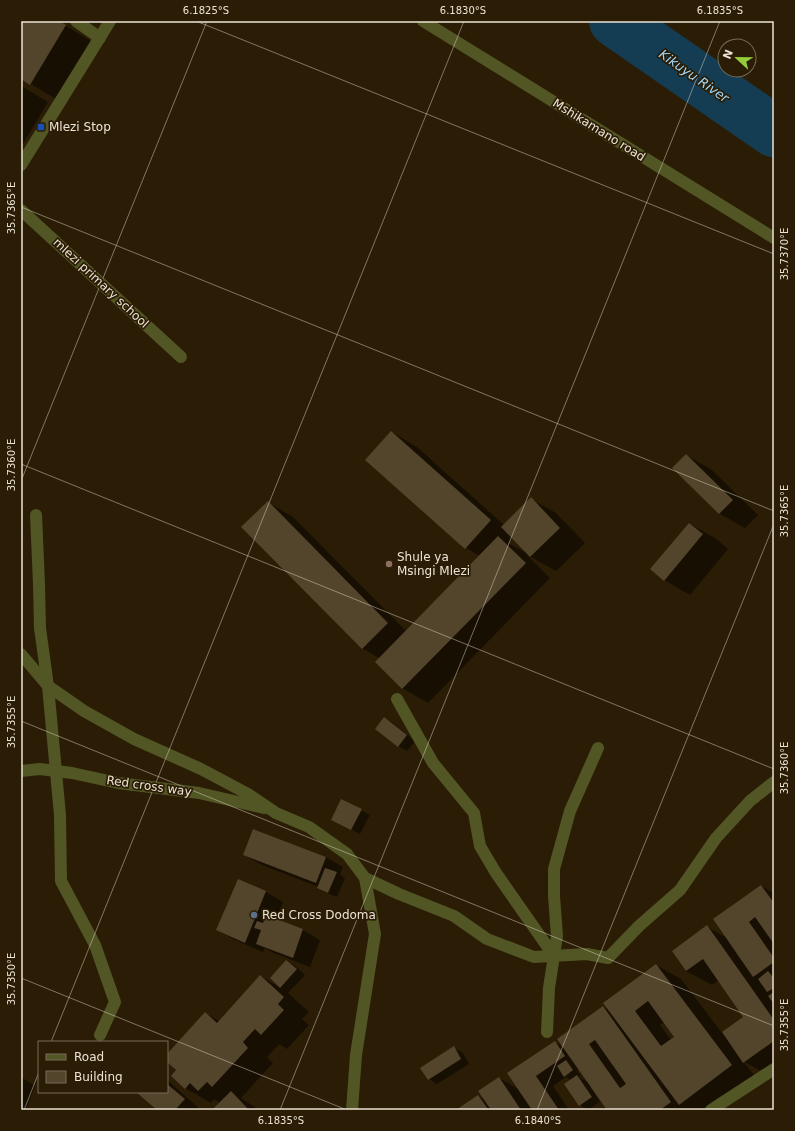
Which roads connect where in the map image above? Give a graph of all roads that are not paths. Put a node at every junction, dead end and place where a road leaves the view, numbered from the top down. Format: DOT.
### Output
graph roads {
  1 [pos="76,21"];
  2 [pos="110,21"];
  3 [pos="423,21"];
  4 [pos="100,38"];
  5 [pos="21,165"];
  6 [pos="21,210"];
  7 [pos="774,238"];
  8 [pos="181,356"];
  9 [pos="36,515"];
  10 [pos="21,654"];
  11 [pos="48,686"];
  12 [pos="397,699"];
  13 [pos="598,748"];
  14 [pos="21,771"];
  15 [pos="55,771"];
  16 [pos="774,782"];
  17 [pos="276,813"];
  18 [pos="365,878"];
  19 [pos="554,956"];
  20 [pos="547,1032"];
  21 [pos="100,1035"];
  22 [pos="774,1069"];
  23 [pos="352,1110"];
  24 [pos="711,1110"];
  1 -- 4 [label="street"];
  2 -- 4 [label="street"];
  3 -- 7 [label="street, Mshikamano road"];
  4 -- 5 [label="street"];
  6 -- 8 [label="street, mlezi primary school"];
  9 -- 11 [label="street"];
  10 -- 11 [label="street"];
  11 -- 15 [label="street"];
  11 -- 17 [label="street"];
  12 -- 19 [label="street"];
  13 -- 19 [label="street"];
  14 -- 15 [label="street, Red cross way"];
  15 -- 17 [label="street, Red cross way"];
  15 -- 21 [label="street"];
  16 -- 19 [label="street"];
  17 -- 18 [label="street"];
  18 -- 19 [label="street"];
  18 -- 23 [label="street"];
  19 -- 20 [label="street"];
  22 -- 24 [label="street"];
}
